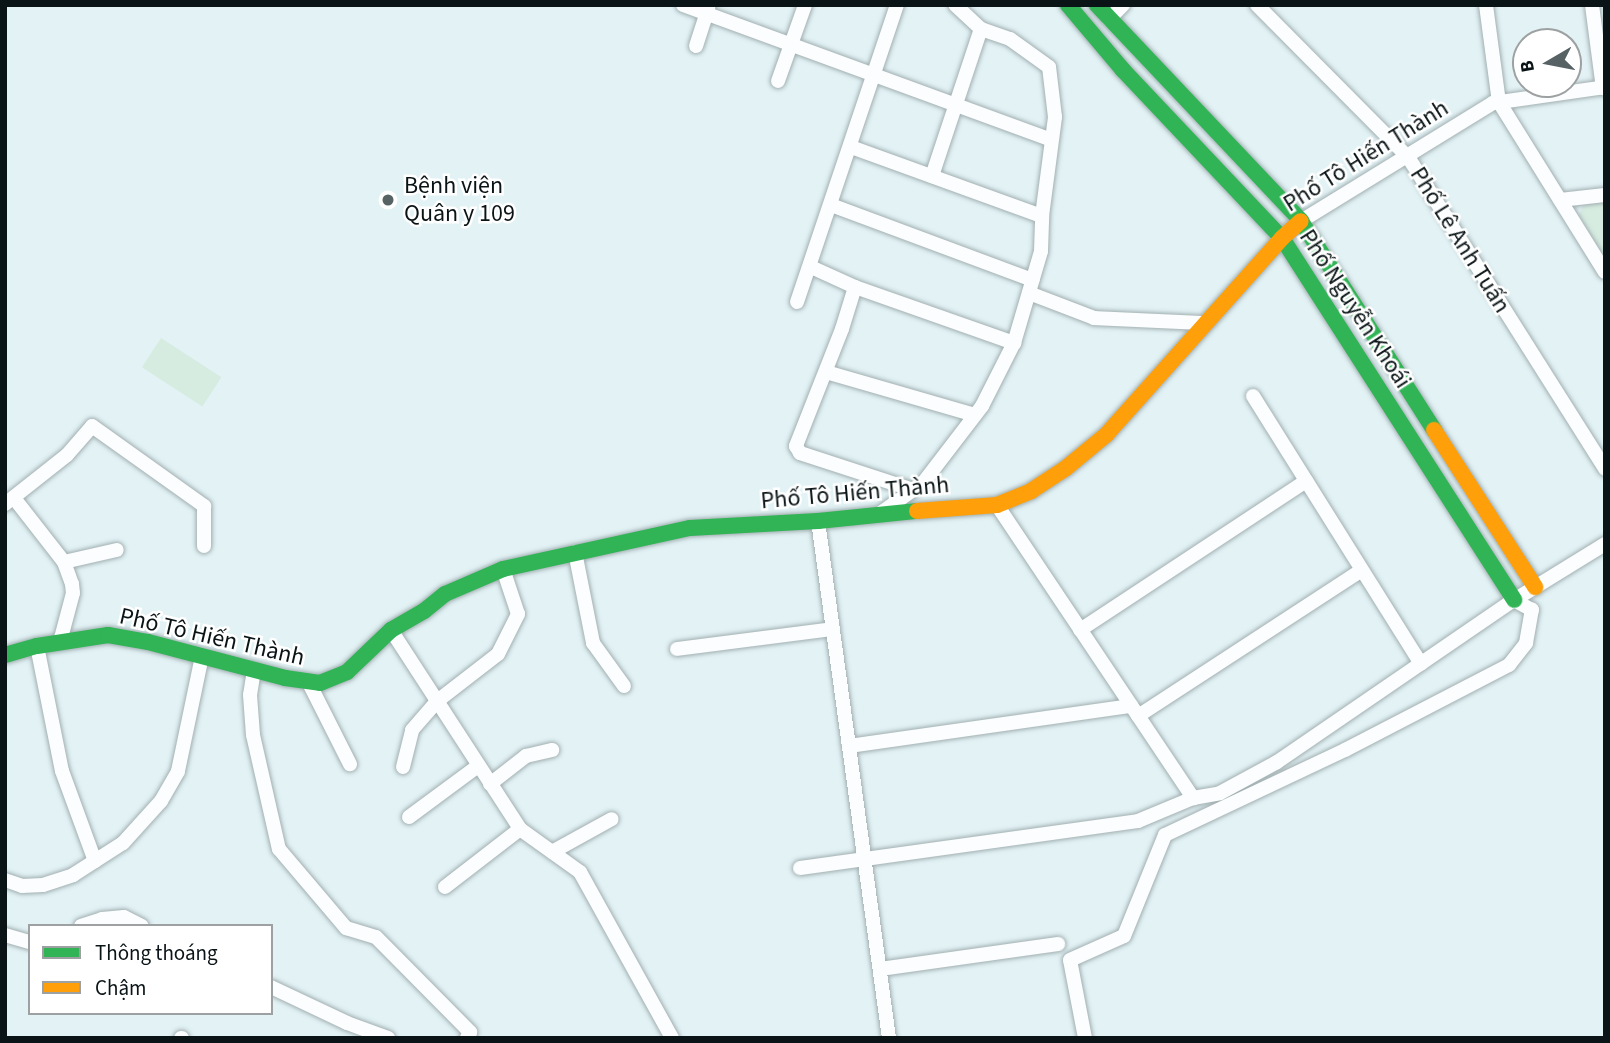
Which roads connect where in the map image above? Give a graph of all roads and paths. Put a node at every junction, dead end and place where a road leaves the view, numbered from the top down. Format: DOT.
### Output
graph roads {
  1 [pos="683,5"];
  2 [pos="805,5"];
  3 [pos="897,5"];
  4 [pos="955,5"];
  5 [pos="1068,5"];
  6 [pos="1097,5"];
  7 [pos="1123,5"];
  8 [pos="1257,5"];
  9 [pos="1486,5"];
  10 [pos="1592,5"];
  11 [pos="708,10"];
  12 [pos="1109,19"];
  13 [pos="981,29"];
  14 [pos="792,45"];
  15 [pos="696,46"];
  16 [pos="874,78"];
  17 [pos="778,81"];
  18 [pos="1604,88"];
  19 [pos="1499,102"];
  20 [pos="957,107"];
  21 [pos="1051,140"];
  22 [pos="851,147"];
  23 [pos="1408,157"];
  24 [pos="932,176"];
  25 [pos="1605,195"];
  26 [pos="1560,200"];
  27 [pos="831,205"];
  28 [pos="1042,215"];
  29 [pos="1301,221"];
  30 [pos="1282,238"];
  31 [pos="811,267"];
  32 [pos="1605,272"];
  33 [pos="855,286"];
  34 [pos="1031,287"];
  35 [pos="797,302"];
  36 [pos="1206,323"];
  37 [pos="1014,343"];
  38 [pos="826,372"];
  39 [pos="1253,396"];
  40 [pos="975,415"];
  41 [pos="1605,469"];
  42 [pos="1306,481"];
  43 [pos="913,490"];
  44 [pos="9,501"];
  45 [pos="997,505"];
  46 [pos="881,513"];
  47 [pos="818,521"];
  48 [pos="1605,544"];
  49 [pos="204,545"];
  50 [pos="117,550"];
  51 [pos="575,552"];
  52 [pos="64,562"];
  53 [pos="503,569"];
  54 [pos="1362,570"];
  55 [pos="1535,587"];
  56 [pos="1514,600"];
  57 [pos="1532,610"];
  58 [pos="833,629"];
  59 [pos="391,630"];
  60 [pos="1080,630"];
  61 [pos="60,642"];
  62 [pos="37,646"];
  63 [pos="677,649"];
  64 [pos="5,655"];
  65 [pos="202,656"];
  66 [pos="1421,664"];
  67 [pos="254,670"];
  68 [pos="309,683"];
  69 [pos="624,686"];
  70 [pos="436,702"];
  71 [pos="1135,711"];
  72 [pos="849,746"];
  73 [pos="552,750"];
  74 [pos="350,764"];
  75 [pos="478,766"];
  76 [pos="403,767"];
  77 [pos="490,784"];
  78 [pos="1193,798"];
  79 [pos="409,817"];
  80 [pos="612,819"];
  81 [pos="520,829"];
  82 [pos="552,852"];
  83 [pos="865,859"];
  84 [pos="95,861"];
  85 [pos="800,868"];
  86 [pos="5,880"];
  87 [pos="445,887"];
  88 [pos="87,924"];
  89 [pos="138,924"];
  90 [pos="5,935"];
  91 [pos="28,941"];
  92 [pos="1058,944"];
  93 [pos="880,969"];
  94 [pos="273,988"];
  95 [pos="387,1038"];
  96 [pos="467,1038"];
  97 [pos="672,1038"];
  98 [pos="889,1038"];
  99 [pos="1085,1038"];
  1 -- 11 [label="street"];
  2 -- 14 [label="street"];
  3 -- 16 [label="street"];
  4 -- 13 [label="street"];
  5 -- 30 [label="street, Phố Nguyễn Khoái"];
  6 -- 12 [label="street, Phố Nguyễn Khoái"];
  7 -- 12 [label="street"];
  8 -- 23 [label="street, Phố Lê Anh Tuấn"];
  9 -- 19 [label="street"];
  10 -- 18 [label="street"];
  11 -- 14 [label="street"];
  11 -- 15 [label="street"];
  12 -- 29 [label="street, Phố Nguyễn Khoái"];
  13 -- 20 [label="street"];
  13 -- 21 [label="street"];
  14 -- 16 [label="street"];
  14 -- 17 [label="street"];
  16 -- 20 [label="street"];
  16 -- 22 [label="street"];
  18 -- 19 [label="street, Phố Tô Hiến Thành"];
  19 -- 23 [label="street, Phố Tô Hiến Thành"];
  19 -- 26 [label="street"];
  20 -- 21 [label="street"];
  20 -- 24 [label="street"];
  21 -- 28 [label="street"];
  22 -- 24 [label="street"];
  22 -- 27 [label="street"];
  23 -- 29 [label="street, Phố Tô Hiến Thành"];
  23 -- 41 [label="street, Phố Lê Anh Tuấn"];
  24 -- 28 [label="street"];
  25 -- 26 [label="street"];
  26 -- 32 [label="street"];
  27 -- 31 [label="street"];
  27 -- 34 [label="street"];
  28 -- 34 [label="street"];
  29 -- 30 [label="street, Phố Tô Hiến Thành"];
  29 -- 55 [label="street, Phố Nguyễn Khoái"];
  30 -- 36 [label="street, Phố Tô Hiến Thành"];
  30 -- 56 [label="street, Phố Nguyễn Khoái"];
  31 -- 33 [label="street"];
  31 -- 35 [label="street"];
  33 -- 37 [label="street"];
  33 -- 38 [label="street"];
  34 -- 36 [label="street"];
  34 -- 37 [label="street"];
  36 -- 45 [label="street, Phố Tô Hiến Thành"];
  37 -- 40 [label="street"];
  38 -- 40 [label="street"];
  38 -- 43 [label="street"];
  39 -- 42 [label="street"];
  40 -- 43 [label="street"];
  42 -- 54 [label="street"];
  42 -- 60 [label="street"];
  43 -- 46 [label="street"];
  44 -- 49 [label="street"];
  44 -- 52 [label="street"];
  45 -- 46 [label="street, Phố Tô Hiến Thành"];
  45 -- 60 [label="street"];
  46 -- 47 [label="street, Phố Tô Hiến Thành"];
  47 -- 51 [label="street, Phố Tô Hiến Thành"];
  47 -- 58 [label="street"];
  48 -- 55 [label="street"];
  50 -- 52 [label="street"];
  51 -- 53 [label="street, Phố Tô Hiến Thành"];
  51 -- 69 [label="street"];
  52 -- 61 [label="street"];
  53 -- 59 [label="street, Phố Tô Hiến Thành"];
  53 -- 70 [label="street"];
  54 -- 66 [label="street"];
  54 -- 71 [label="street"];
  55 -- 56 [label="street"];
  55 -- 57 [label="street"];
  56 -- 57 [label="street"];
  56 -- 66 [label="street"];
  57 -- 99 [label="street"];
  58 -- 63 [label="street"];
  58 -- 72 [label="street"];
  59 -- 68 [label="street, Phố Tô Hiến Thành"];
  59 -- 70 [label="street"];
  60 -- 71 [label="street"];
  61 -- 62 [label="street, Phố Tô Hiến Thành"];
  61 -- 65 [label="street, Phố Tô Hiến Thành"];
  62 -- 64 [label="street, Phố Tô Hiến Thành"];
  62 -- 84 [label="street"];
  65 -- 67 [label="street, Phố Tô Hiến Thành"];
  65 -- 84 [label="street"];
  66 -- 78 [label="street"];
  67 -- 68 [label="street, Phố Tô Hiến Thành"];
  67 -- 96 [label="street"];
  68 -- 74 [label="street"];
  70 -- 75 [label="street"];
  70 -- 76 [label="street"];
  71 -- 72 [label="street"];
  71 -- 78 [label="street"];
  72 -- 83 [label="street"];
  73 -- 77 [label="street"];
  75 -- 77 [label="street"];
  75 -- 79 [label="street"];
  77 -- 81 [label="street"];
  78 -- 83 [label="street"];
  80 -- 82 [label="street"];
  81 -- 82 [label="street"];
  81 -- 87 [label="street"];
  82 -- 97 [label="street"];
  83 -- 85 [label="street"];
  83 -- 93 [label="street"];
  84 -- 86 [label="street"];
  88 -- 89 [label="street"];
  90 -- 91 [label="street"];
  92 -- 93 [label="street"];
  93 -- 98 [label="street"];
  94 -- 95 [label="street"];
}
